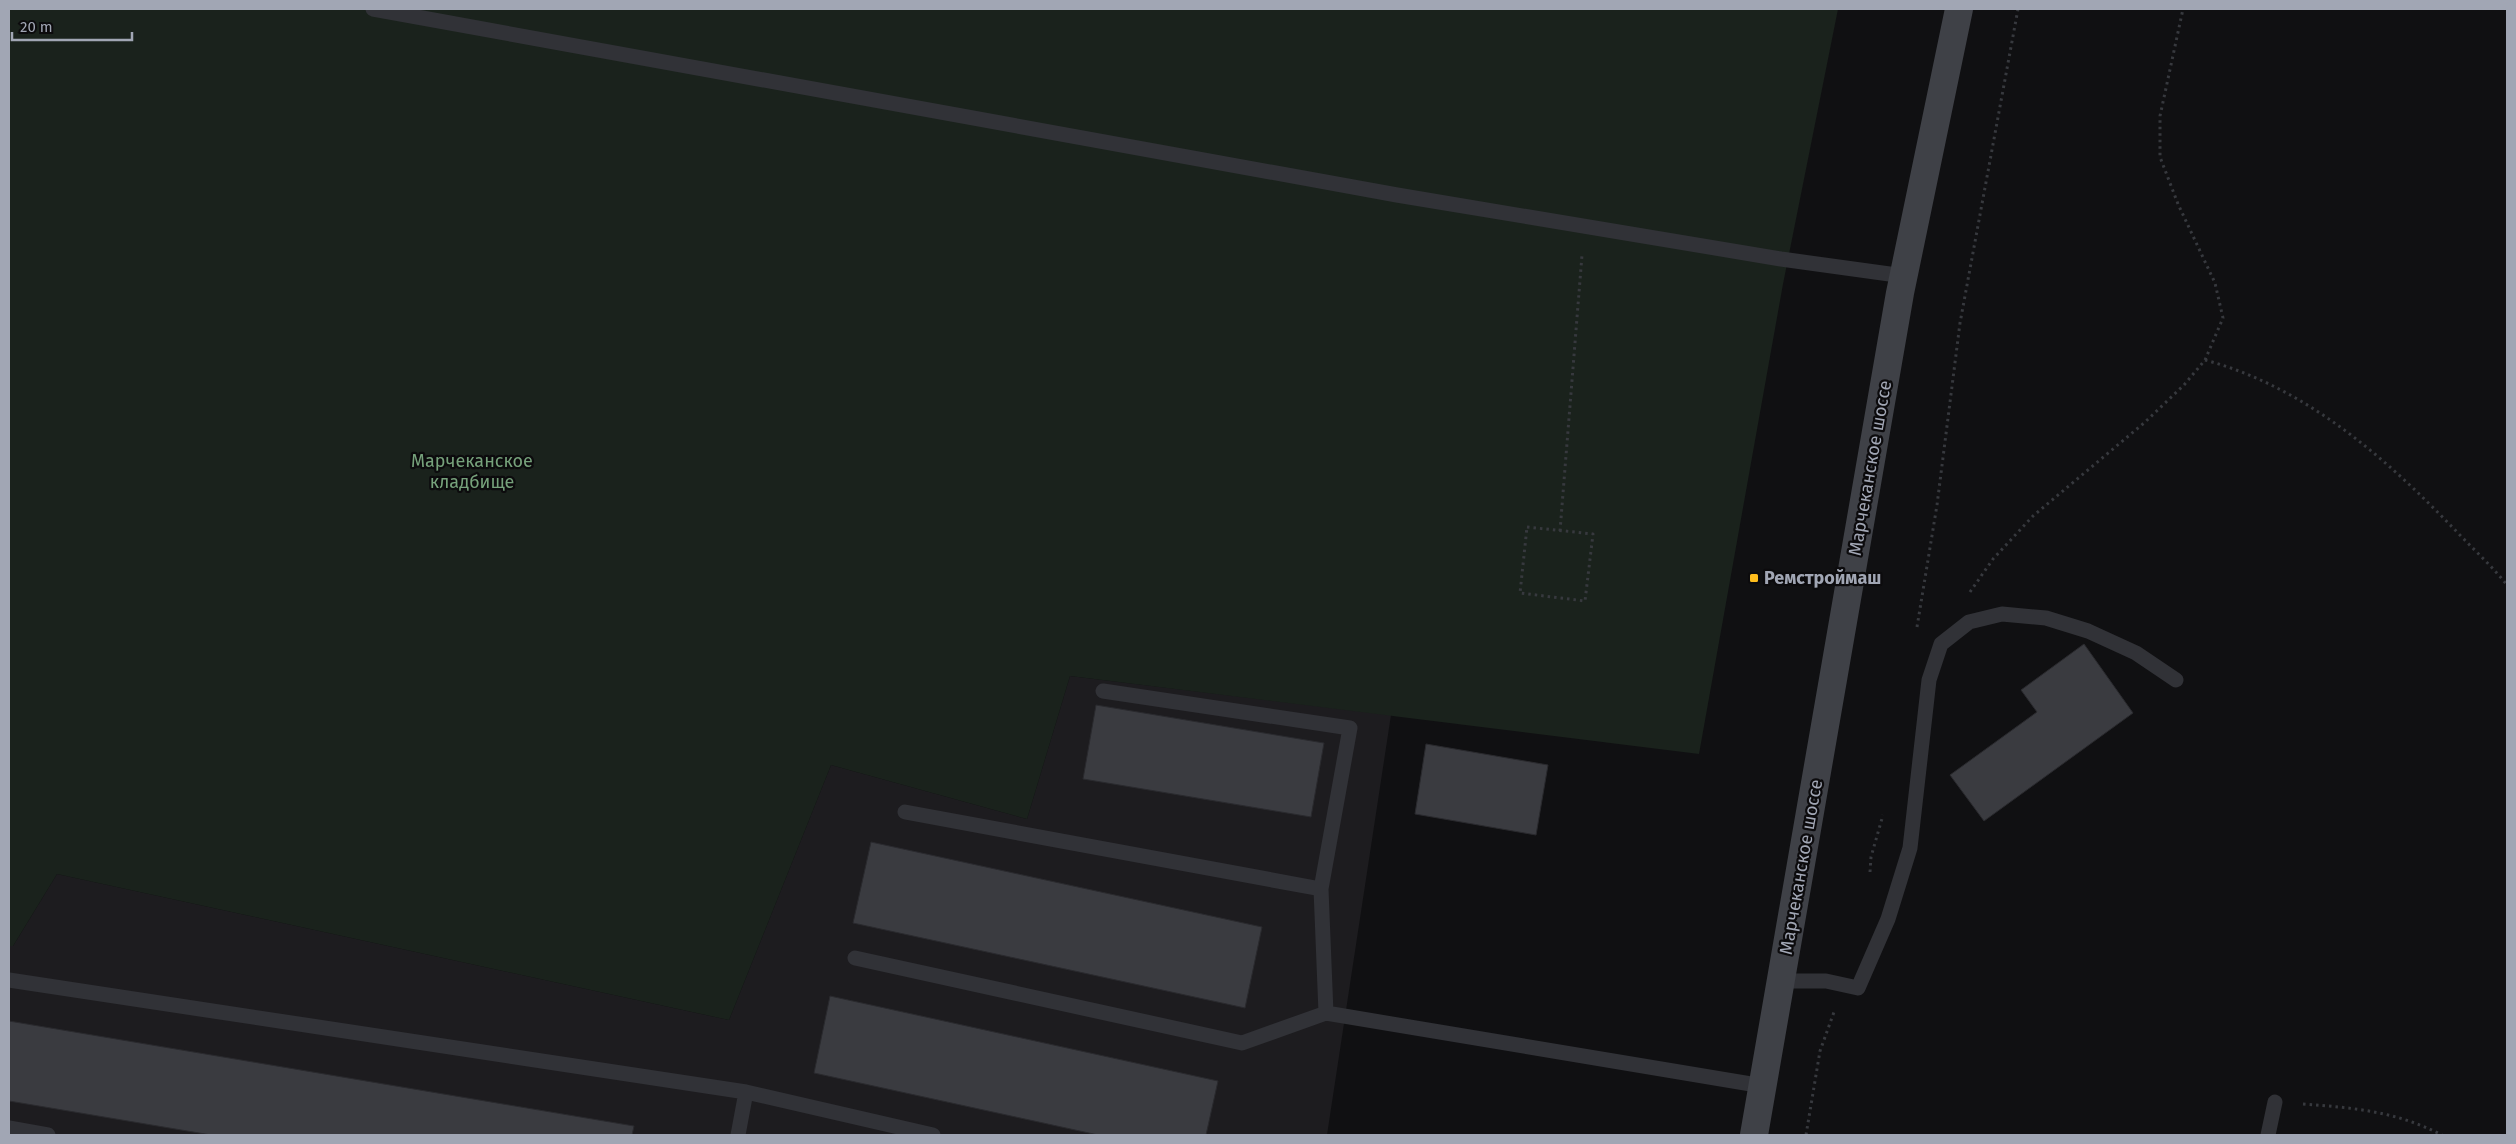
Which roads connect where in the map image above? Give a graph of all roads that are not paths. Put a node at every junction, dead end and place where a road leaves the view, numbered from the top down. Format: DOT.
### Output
graph roads {
  1 [pos="373,9"];
  2 [pos="1959,9"];
  3 [pos="1904,276"];
  4 [pos="2176,680"];
  5 [pos="1103,690"];
  6 [pos="905,812"];
  7 [pos="1321,888"];
  8 [pos="855,958"];
  9 [pos="9,980"];
  10 [pos="1781,982"];
  11 [pos="1326,1013"];
  12 [pos="1763,1086"];
  13 [pos="746,1092"];
  14 [pos="2275,1102"];
  15 [pos="9,1128"];
  16 [pos="48,1135"];
  17 [pos="738,1135"];
  18 [pos="933,1135"];
  19 [pos="1754,1135"];
  20 [pos="2268,1135"];
  1 -- 3 [label="lane"];
  2 -- 3 [label="street, Марчеканское шоссе"];
  3 -- 10 [label="street, Марчеканское шоссе"];
  4 -- 10 [label="lane"];
  5 -- 7 [label="lane"];
  6 -- 7 [label="lane"];
  7 -- 11 [label="lane"];
  8 -- 11 [label="lane"];
  9 -- 13 [label="lane"];
  10 -- 12 [label="street, Марчеканское шоссе"];
  11 -- 12 [label="lane"];
  12 -- 19 [label="street, Марчеканское шоссе"];
  13 -- 17 [label="lane"];
  13 -- 18 [label="lane"];
  14 -- 20 [label="lane"];
  15 -- 16 [label="lane"];
}
